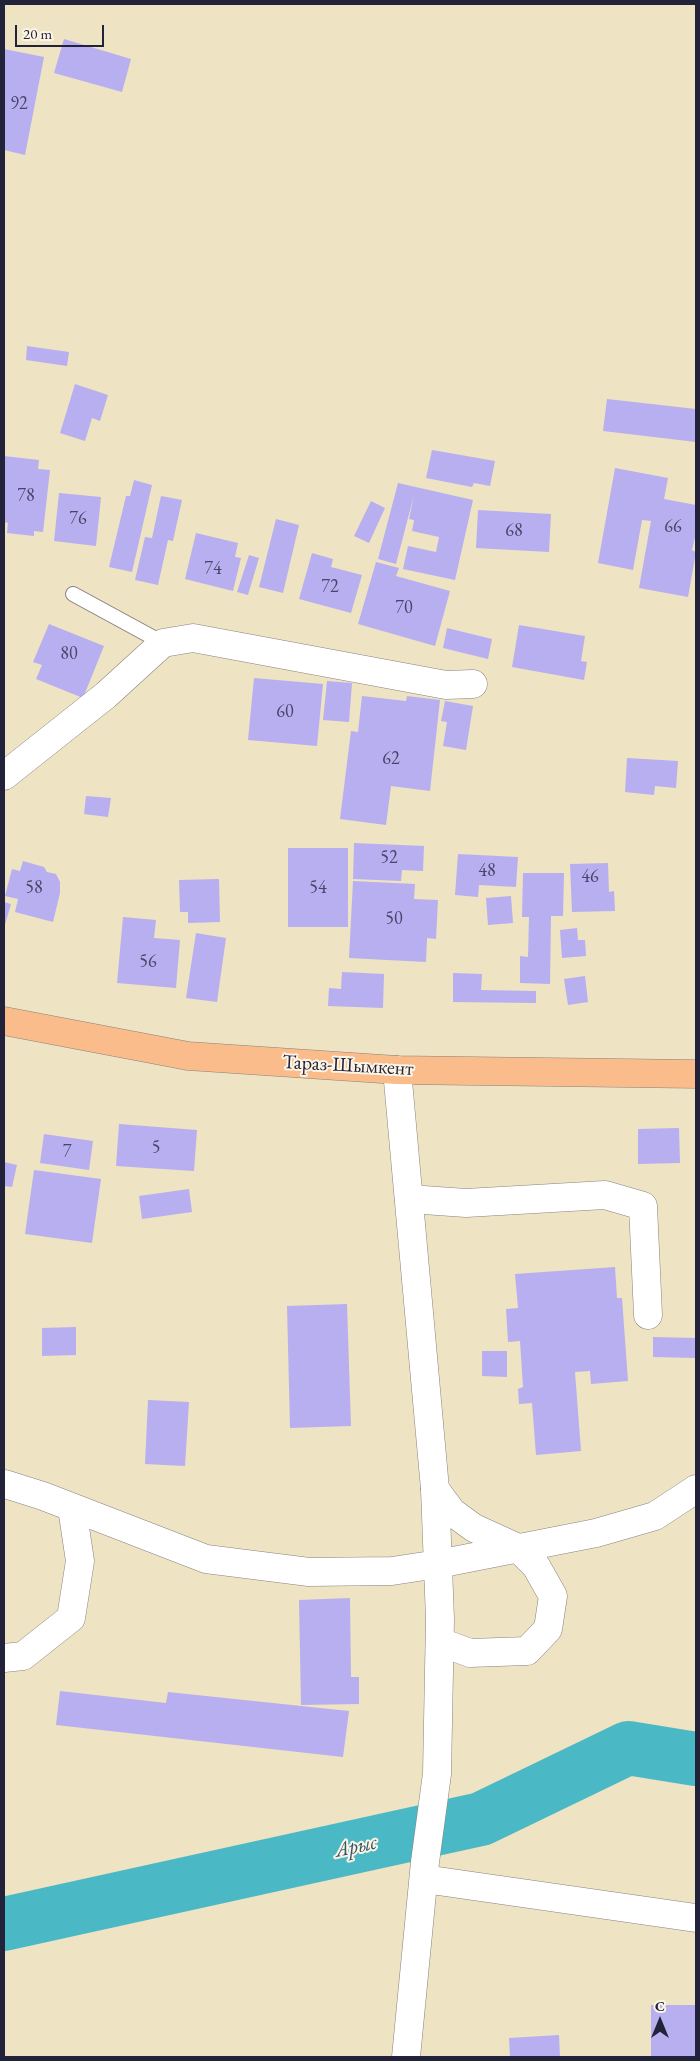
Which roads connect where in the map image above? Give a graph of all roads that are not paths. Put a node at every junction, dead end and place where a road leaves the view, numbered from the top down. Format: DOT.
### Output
graph roads {
  1 [pos="73,594"];
  2 [pos="163,643"];
  3 [pos="473,684"];
  4 [pos="4,776"];
  5 [pos="4,1021"];
  6 [pos="397,1070"];
  7 [pos="696,1074"];
  8 [pos="409,1199"];
  9 [pos="648,1315"];
  10 [pos="5,1484"];
  11 [pos="435,1489"];
  12 [pos="696,1489"];
  13 [pos="72,1508"];
  14 [pos="518,1548"];
  15 [pos="438,1564"];
  16 [pos="440,1642"];
  17 [pos="4,1658"];
  18 [pos="424,1871"];
  19 [pos="696,1918"];
  20 [pos="406,2057"];
  1 -- 2 [label="lane"];
  2 -- 3 [label="street"];
  2 -- 4 [label="street"];
  5 -- 6 [label="main road, Тараз-Шымкент"];
  6 -- 7 [label="main road, Тараз-Шымкент"];
  6 -- 8 [label="street"];
  8 -- 9 [label="street"];
  8 -- 11 [label="street"];
  10 -- 13 [label="street"];
  11 -- 14 [label="street"];
  11 -- 15 [label="street"];
  12 -- 14 [label="street"];
  13 -- 15 [label="street"];
  13 -- 17 [label="street"];
  14 -- 15 [label="street"];
  14 -- 16 [label="street"];
  15 -- 16 [label="street"];
  16 -- 18 [label="street"];
  18 -- 19 [label="street"];
  18 -- 20 [label="street"];
}
